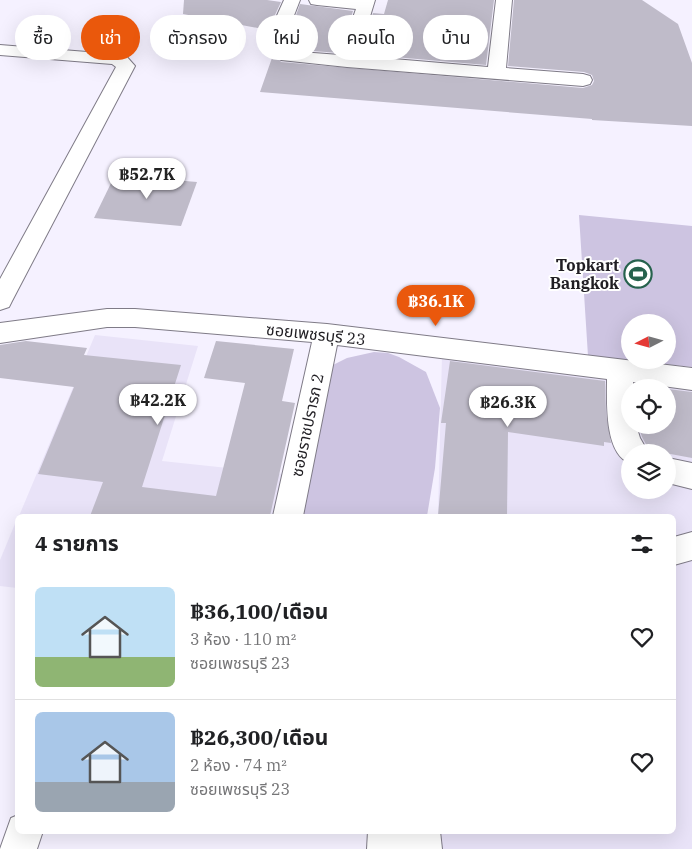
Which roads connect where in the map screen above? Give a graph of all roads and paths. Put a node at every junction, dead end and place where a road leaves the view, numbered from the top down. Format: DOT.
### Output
graph roads {
  1 [pos="292,0"];
  2 [pos="317,0"];
  3 [pos="504,0"];
  4 [pos="367,2"];
  5 [pos="286,15"];
  6 [pos="0,50"];
  7 [pos="318,59"];
  8 [pos="347,62"];
  9 [pos="496,74"];
  10 [pos="583,80"];
  11 [pos="0,301"];
  12 [pos="0,333"];
  13 [pos="326,334"];
  14 [pos="620,370"];
  15 [pos="692,379"];
  16 [pos="626,444"];
  17 [pos="676,473"];
  18 [pos="692,476"];
  19 [pos="288,514"];
  20 [pos="692,546"];
  21 [pos="676,550"];
  22 [pos="23,834"];
  23 [pos="39,834"];
  24 [pos="387,834"];
  25 [pos="421,834"];
  26 [pos="18,849"];
  27 [pos="34,849"];
  28 [pos="386,849"];
  29 [pos="423,849"];
  1 -- 5 [label="street"];
  2 -- 4 [label="street"];
  3 -- 9 [label="street"];
  4 -- 8 [label="street"];
  6 -- 11 [label="street"];
  7 -- 8 [label="street"];
  8 -- 9 [label="street"];
  9 -- 10 [label="street"];
  12 -- 13 [label="street, ซอยเพชรบุรี 23"];
  13 -- 14 [label="street, ซอยเพชรบุรี 23"];
  13 -- 19 [label="street, ซอยราชปรารภ 2"];
  14 -- 15 [label="street, ซอยเพชรบุรี 23"];
  14 -- 16 [label="street"];
  17 -- 18 [label="street"];
  20 -- 21 [label="street"];
  22 -- 26 [label="street"];
  23 -- 27 [label="street"];
  24 -- 28 [label="street"];
  25 -- 29 [label="street"];
}
